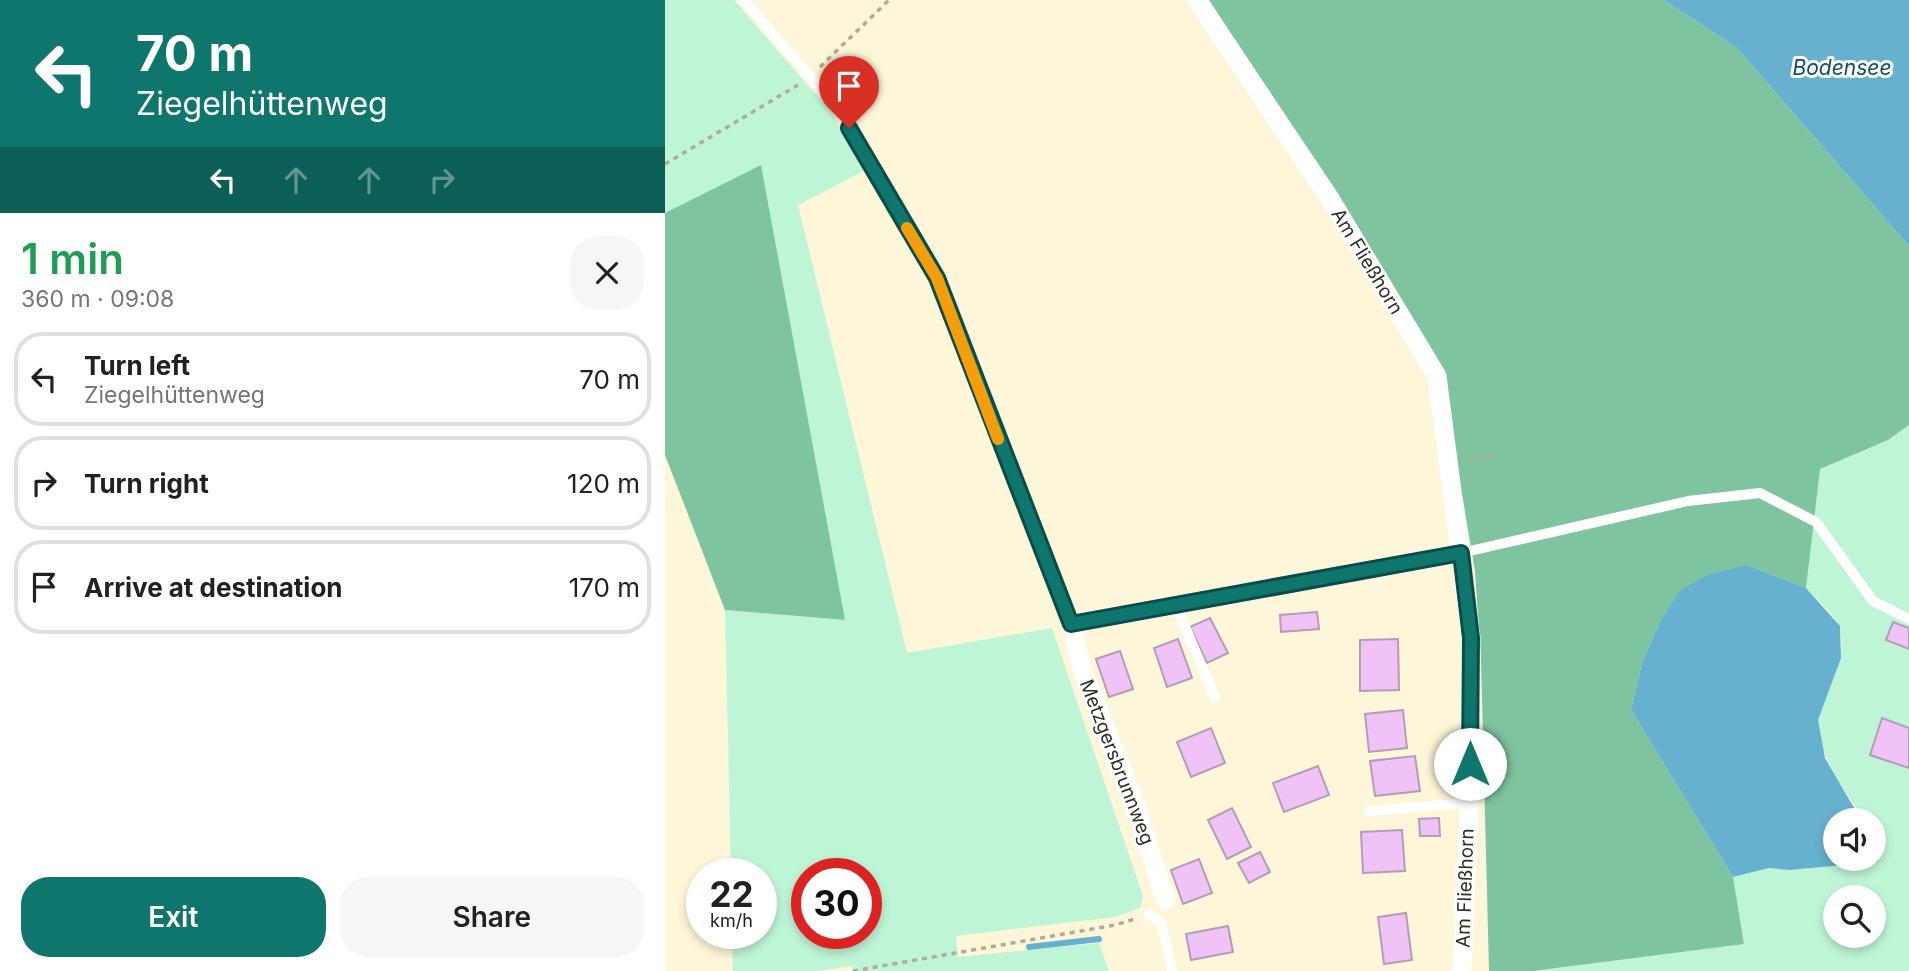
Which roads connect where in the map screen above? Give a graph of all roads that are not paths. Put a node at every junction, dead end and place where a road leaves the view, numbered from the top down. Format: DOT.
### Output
graph roads {
  1 [pos="744,0"];
  2 [pos="1197,0"];
  3 [pos="1461,553"];
  4 [pos="1176,605"];
  5 [pos="1909,619"];
  6 [pos="1071,624"];
  7 [pos="1215,698"];
  8 [pos="1469,803"];
  9 [pos="1369,811"];
  10 [pos="1166,900"];
  11 [pos="1148,914"];
  12 [pos="1172,971"];
  13 [pos="1462,971"];
  1 -- 6 [label="lane"];
  2 -- 3 [label="street, Am Fließhorn"];
  3 -- 4 [label="street"];
  3 -- 5 [label="lane"];
  3 -- 8 [label="street, Am Fließhorn"];
  4 -- 6 [label="street"];
  4 -- 7 [label="lane"];
  6 -- 10 [label="street, Metzgersbrunnweg"];
  8 -- 9 [label="lane"];
  8 -- 13 [label="street, Am Fließhorn"];
  11 -- 12 [label="lane"];
}
